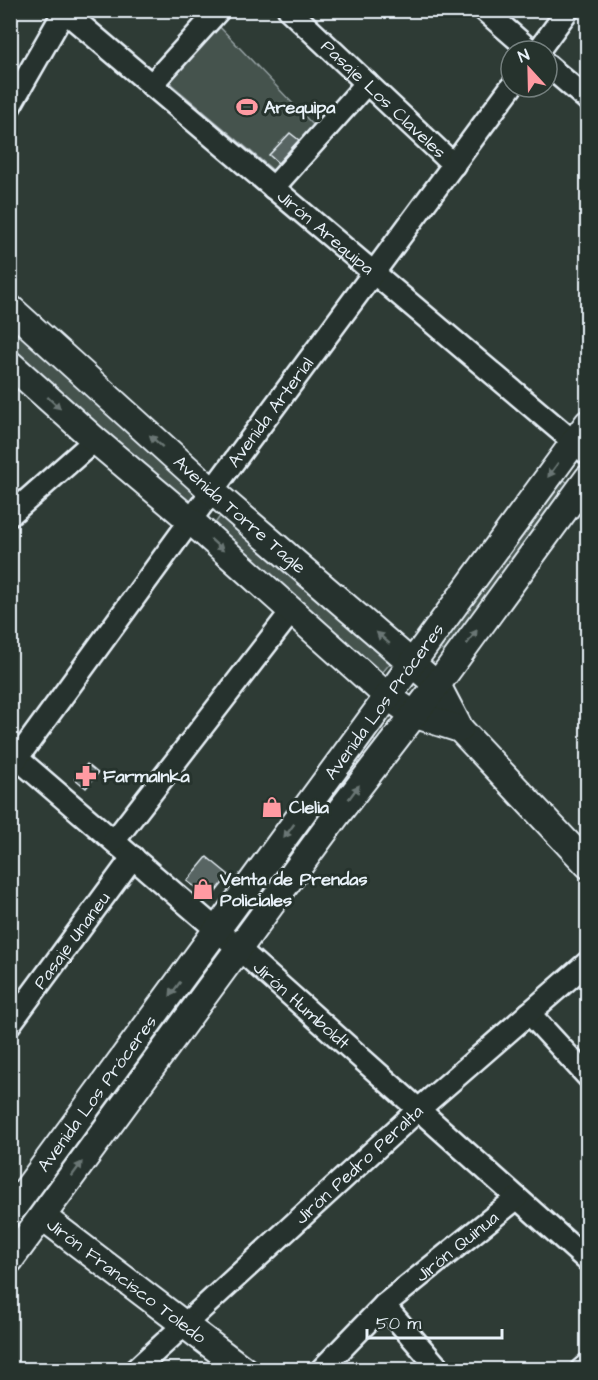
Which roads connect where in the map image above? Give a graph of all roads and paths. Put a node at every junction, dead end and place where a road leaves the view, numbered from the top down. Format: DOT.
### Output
graph roads {
  1 [pos="219,10"];
  2 [pos="289,10"];
  3 [pos="484,10"];
  4 [pos="568,10"];
  5 [pos="64,11"];
  6 [pos="517,39"];
  7 [pos="547,39"];
  8 [pos="559,75"];
  9 [pos="367,83"];
  10 [pos="151,85"];
  11 [pos="502,99"];
  12 [pos="588,100"];
  13 [pos="10,106"];
  14 [pos="454,165"];
  15 [pos="273,188"];
  16 [pos="374,272"];
  17 [pos="10,308"];
  18 [pos="10,364"];
  19 [pos="583,439"];
  20 [pos="95,440"];
  21 [pos="588,478"];
  22 [pos="212,491"];
  23 [pos="10,515"];
  24 [pos="191,521"];
  25 [pos="291,612"];
  26 [pos="412,663"];
  27 [pos="436,685"];
  28 [pos="387,696"];
  29 [pos="413,714"];
  30 [pos="460,729"];
  31 [pos="13,760"];
  32 [pos="114,841"];
  33 [pos="133,857"];
  34 [pos="588,865"];
  35 [pos="217,930"];
  36 [pos="239,949"];
  37 [pos="588,962"];
  38 [pos="529,1013"];
  39 [pos="10,1024"];
  40 [pos="588,1077"];
  41 [pos="418,1110"];
  42 [pos="517,1198"];
  43 [pos="14,1200"];
  44 [pos="43,1217"];
  45 [pos="10,1260"];
  46 [pos="588,1261"];
  47 [pos="384,1305"];
  48 [pos="184,1325"];
  49 [pos="588,1364"];
  50 [pos="135,1370"];
  51 [pos="244,1370"];
  52 [pos="321,1370"];
  53 [pos="440,1370"];
  54 [pos="582,1370"];
  1 -- 10 [label="street"];
  2 -- 9 [label="street, Pasaje Los Claveles"];
  3 -- 6 [label="street"];
  4 -- 7 [label="street"];
  5 -- 10 [label="street, Jirón Arequipa"];
  5 -- 13 [label="street"];
  8 -- 12 [label="street"];
  9 -- 14 [label="street, Pasaje Los Claveles"];
  9 -- 15 [label="street"];
  10 -- 15 [label="street, Jirón Arequipa"];
  11 -- 14 [label="street, Avenida Arterial"];
  14 -- 16 [label="street, Avenida Arterial"];
  15 -- 16 [label="street, Jirón Arequipa"];
  16 -- 19 [label="street, Jirón Arequipa"];
  16 -- 22 [label="street, Avenida Arterial"];
  22 -- 17 [label="street, Avenida Torre Tagle, one-way"];
  18 -- 20 [label="street, Avenida Torre Tagle, one-way"];
  19 -- 26 [label="street, Avenida Los Próceres, one-way"];
  20 -- 23 [label="street"];
  20 -- 24 [label="street, Avenida Torre Tagle"];
  27 -- 21 [label="street, Avenida Los Próceres, one-way"];
  22 -- 24 [label="street, Avenida Arterial"];
  26 -- 22 [label="street, Avenida Torre Tagle, one-way"];
  24 -- 25 [label="street, Avenida Torre Tagle, one-way"];
  24 -- 31 [label="street, Avenida Arterial"];
  25 -- 28 [label="street, Avenida Torre Tagle"];
  25 -- 32 [label="street"];
  26 -- 27 [label="street, Avenida Torre Tagle"];
  26 -- 28 [label="street, Avenida Los Próceres"];
  27 -- 29 [label="street, Avenida Los Próceres"];
  27 -- 30 [label="street, Avenida Torre Tagle"];
  28 -- 29 [label="street, Avenida Torre Tagle"];
  28 -- 35 [label="street, Avenida Los Próceres, one-way"];
  29 -- 30 [label="street, Avenida Torre Tagle"];
  36 -- 29 [label="street, Avenida Los Próceres, one-way"];
  30 -- 34 [label="street, Avenida Torre Tagle"];
  31 -- 32 [label="street, Jirón Humboldt"];
  32 -- 33 [label="street, Jirón Humboldt"];
  33 -- 35 [label="street, Jirón Humboldt"];
  33 -- 39 [label="street, Pasaje Unaneu"];
  35 -- 36 [label="street, Jirón Humboldt"];
  35 -- 43 [label="street, Avenida Los Próceres, one-way"];
  36 -- 41 [label="street, Jirón Humboldt"];
  44 -- 36 [label="street, Avenida Los Próceres, one-way"];
  37 -- 38 [label="street, Jirón Pedro Peralta"];
  38 -- 40 [label="street"];
  38 -- 41 [label="street, Jirón Pedro Peralta"];
  41 -- 42 [label="street, Jirón Humboldt"];
  41 -- 48 [label="street, Jirón Pedro Peralta"];
  42 -- 46 [label="street, Jirón Humboldt"];
  42 -- 47 [label="street, Jirón Quinua"];
  43 -- 44 [label="street, Jirón Francisco Toledo"];
  44 -- 45 [label="street, Avenida Los Próceres"];
  44 -- 48 [label="street, Jirón Francisco Toledo"];
  47 -- 52 [label="street, Jirón Quinua"];
  47 -- 53 [label="street"];
  48 -- 50 [label="street, Jirón Pedro Peralta"];
  48 -- 51 [label="street, Jirón Francisco Toledo"];
  49 -- 54 [label="street"];
}
